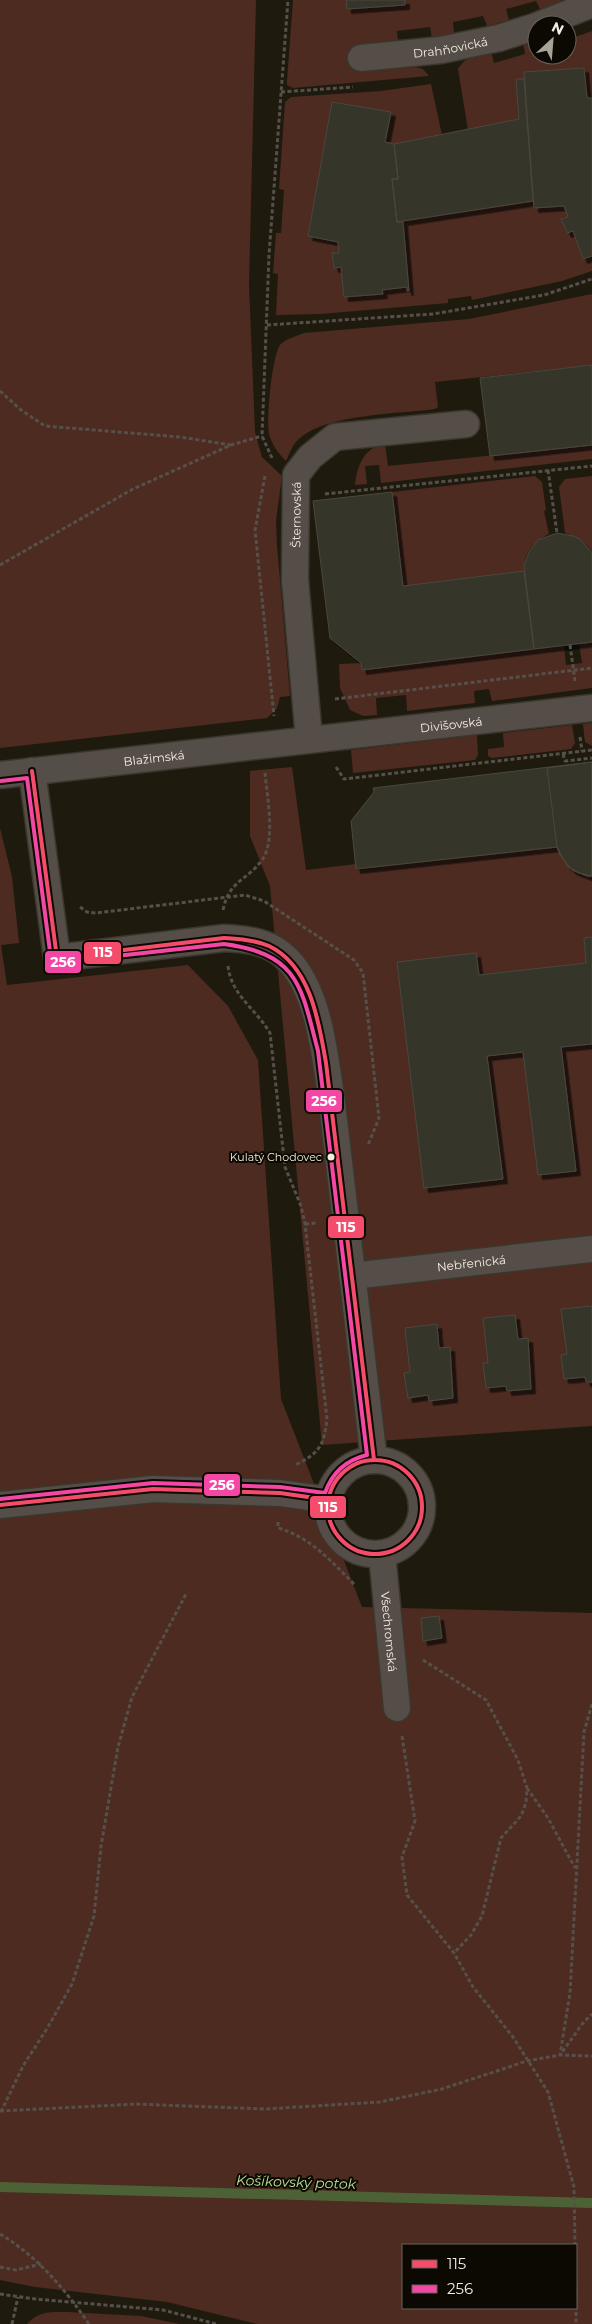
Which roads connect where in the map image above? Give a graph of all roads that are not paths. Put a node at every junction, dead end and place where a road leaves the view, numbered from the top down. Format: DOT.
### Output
graph roads {
  1 [pos="592,4"];
  2 [pos="564,15"];
  3 [pos="527,29"];
  4 [pos="361,58"];
  5 [pos="466,424"];
  6 [pos="592,708"];
  7 [pos="309,739"];
  8 [pos="32,771"];
  9 [pos="0,775"];
  10 [pos="592,1249"];
  11 [pos="352,1276"];
  12 [pos="374,1460"];
  13 [pos="328,1500"];
  14 [pos="0,1505"];
  15 [pos="382,1554"];
  16 [pos="397,1708"];
  1 -- 2 [label="street, Drahňovická"];
  3 -- 4 [label="street, Drahňovická"];
  5 -- 7 [label="street, Šternovská"];
  6 -- 7 [label="street, Divišovská"];
  7 -- 8 [label="street, Blažimská"];
  8 -- 9 [label="street, Blažimská"];
  8 -- 11 [label="street"];
  10 -- 11 [label="street, Nebřenická"];
  11 -- 12 [label="street"];
  12 -- 13 [label="street"];
  12 -- 15 [label="street"];
  13 -- 14 [label="street"];
  13 -- 15 [label="street"];
  15 -- 16 [label="street, Všechromská"];
}
